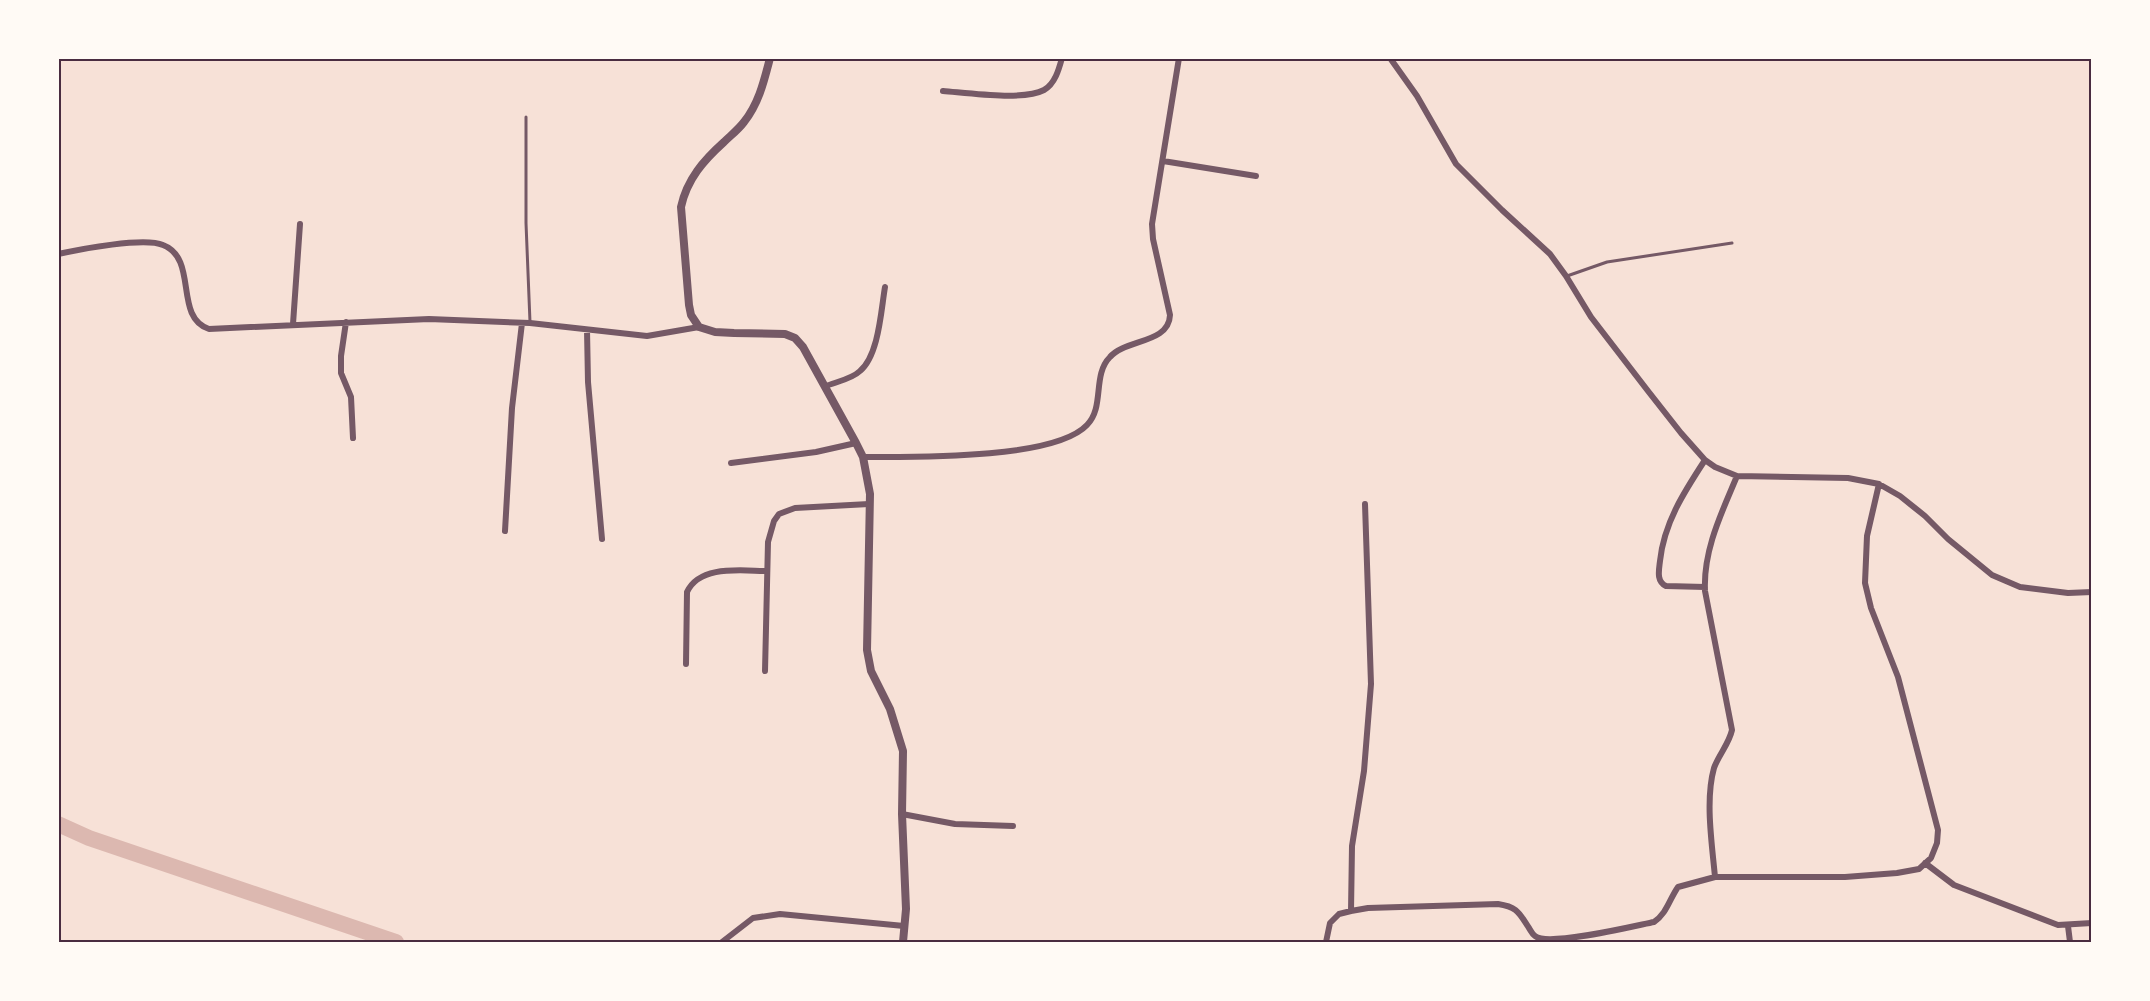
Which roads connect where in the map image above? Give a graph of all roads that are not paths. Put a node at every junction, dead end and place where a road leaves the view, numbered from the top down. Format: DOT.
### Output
graph roads {
  1 [pos="770,58"];
  2 [pos="1062,58"];
  3 [pos="1179,58"];
  4 [pos="1390,58"];
  5 [pos="943,91"];
  6 [pos="526,117"];
  7 [pos="1162,161"];
  8 [pos="1256,176"];
  9 [pos="300,224"];
  10 [pos="1732,243"];
  11 [pos="58,254"];
  12 [pos="1566,276"];
  13 [pos="885,287"];
  14 [pos="346,322"];
  15 [pos="522,323"];
  16 [pos="530,323"];
  17 [pos="293,324"];
  18 [pos="699,327"];
  19 [pos="587,330"];
  20 [pos="826,386"];
  21 [pos="353,438"];
  22 [pos="856,443"];
  23 [pos="863,457"];
  24 [pos="1705,460"];
  25 [pos="731,463"];
  26 [pos="1737,476"];
  27 [pos="1879,484"];
  28 [pos="870,504"];
  29 [pos="1365,504"];
  30 [pos="505,531"];
  31 [pos="602,539"];
  32 [pos="767,571"];
  33 [pos="1705,587"];
  34 [pos="2091,592"];
  35 [pos="686,664"];
  36 [pos="765,671"];
  37 [pos="902,814"];
  38 [pos="1013,826"];
  39 [pos="1925,863"];
  40 [pos="1715,877"];
  41 [pos="1351,910"];
  42 [pos="2091,923"];
  43 [pos="2068,926"];
  44 [pos="904,927"];
  45 [pos="722,942"];
  46 [pos="903,942"];
  47 [pos="1326,942"];
  48 [pos="2070,942"];
  1 -- 18 [label="street"];
  2 -- 5 [label="street"];
  3 -- 7 [label="street"];
  4 -- 12 [label="street"];
  6 -- 16 [label="lane"];
  7 -- 8 [label="street"];
  7 -- 23 [label="street"];
  9 -- 17 [label="street"];
  10 -- 12 [label="lane"];
  11 -- 17 [label="street"];
  12 -- 24 [label="street"];
  13 -- 20 [label="street"];
  14 -- 15 [label="street"];
  14 -- 17 [label="street"];
  14 -- 21 [label="street"];
  15 -- 16 [label="street"];
  15 -- 30 [label="street"];
  16 -- 19 [label="street"];
  18 -- 19 [label="street"];
  18 -- 20 [label="street"];
  19 -- 31 [label="street"];
  20 -- 22 [label="street"];
  22 -- 23 [label="street"];
  22 -- 25 [label="street"];
  23 -- 28 [label="street"];
  24 -- 26 [label="street"];
  24 -- 33 [label="street"];
  26 -- 27 [label="street"];
  26 -- 33 [label="street"];
  27 -- 34 [label="street"];
  27 -- 39 [label="street"];
  28 -- 32 [label="street"];
  28 -- 37 [label="street"];
  29 -- 41 [label="street"];
  32 -- 35 [label="street"];
  32 -- 36 [label="street"];
  33 -- 40 [label="street"];
  37 -- 38 [label="street"];
  37 -- 44 [label="street"];
  39 -- 40 [label="street"];
  39 -- 43 [label="street"];
  40 -- 41 [label="street"];
  41 -- 47 [label="street"];
  42 -- 43 [label="street"];
  43 -- 48 [label="street"];
  44 -- 45 [label="street"];
  44 -- 46 [label="street"];
}
